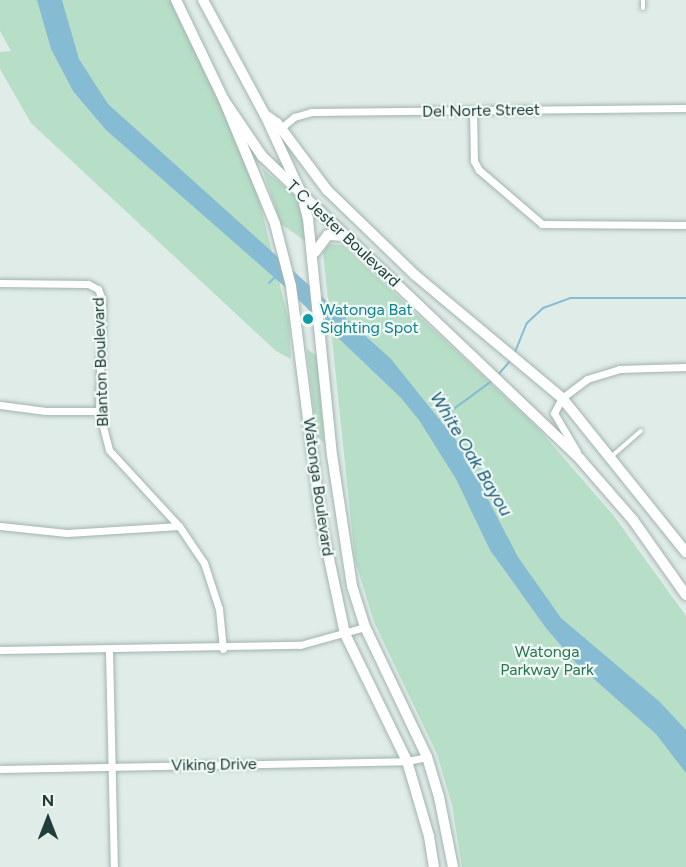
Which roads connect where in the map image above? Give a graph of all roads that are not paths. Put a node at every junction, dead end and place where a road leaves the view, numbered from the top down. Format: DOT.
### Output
graph roads {
  1 [pos="176,0"];
  2 [pos="203,0"];
  3 [pos="643,0"];
  4 [pos="643,8"];
  5 [pos="224,100"];
  6 [pos="686,108"];
  7 [pos="473,111"];
  8 [pos="265,115"];
  9 [pos="281,128"];
  10 [pos="302,195"];
  11 [pos="686,225"];
  12 [pos="348,237"];
  13 [pos="315,256"];
  14 [pos="415,275"];
  15 [pos="0,283"];
  16 [pos="401,288"];
  17 [pos="686,367"];
  18 [pos="562,398"];
  19 [pos="0,405"];
  20 [pos="99,411"];
  21 [pos="641,431"];
  22 [pos="332,455"];
  23 [pos="612,456"];
  24 [pos="314,457"];
  25 [pos="580,459"];
  26 [pos="0,526"];
  27 [pos="179,526"];
  28 [pos="686,552"];
  29 [pos="686,595"];
  30 [pos="365,627"];
  31 [pos="345,634"];
  32 [pos="223,649"];
  33 [pos="0,650"];
  34 [pos="109,651"];
  35 [pos="427,757"];
  36 [pos="406,761"];
  37 [pos="110,766"];
  38 [pos="0,769"];
  39 [pos="114,867"];
  40 [pos="434,867"];
  41 [pos="453,867"];
  1 -- 5 [label="main road, T C Jester Boulevard"];
  2 -- 8 [label="main road, T C Jester Boulevard"];
  3 -- 4 [label="lane"];
  5 -- 10 [label="main road, T C Jester Boulevard"];
  5 -- 24 [label="main road, Watonga Boulevard"];
  6 -- 7 [label="street, Del Norte Street"];
  7 -- 9 [label="street, Del Norte Street"];
  7 -- 11 [label="street"];
  8 -- 9 [label="main road, T C Jester Boulevard"];
  8 -- 10 [label="main road, Watonga Boulevard"];
  9 -- 14 [label="main road, T C Jester Boulevard"];
  10 -- 12 [label="main road, T C Jester Boulevard"];
  10 -- 13 [label="main road, Watonga Boulevard"];
  12 -- 13 [label="main road"];
  12 -- 16 [label="main road, T C Jester Boulevard"];
  13 -- 22 [label="main road, Watonga Boulevard"];
  14 -- 16 [label="main road"];
  14 -- 18 [label="main road, T C Jester Boulevard"];
  15 -- 20 [label="street, Blanton Boulevard"];
  16 -- 25 [label="main road, T C Jester Boulevard"];
  17 -- 18 [label="street"];
  18 -- 23 [label="main road, T C Jester Boulevard"];
  18 -- 25 [label="street"];
  19 -- 20 [label="street"];
  20 -- 27 [label="street, Blanton Boulevard"];
  21 -- 23 [label="lane"];
  22 -- 24 [label="main road"];
  22 -- 30 [label="main road, Watonga Boulevard"];
  23 -- 28 [label="main road, T C Jester Boulevard"];
  24 -- 31 [label="main road, Watonga Boulevard"];
  25 -- 29 [label="main road, T C Jester Boulevard"];
  26 -- 27 [label="street"];
  27 -- 32 [label="street, Blanton Boulevard"];
  30 -- 31 [label="street"];
  30 -- 35 [label="main road, Watonga Boulevard"];
  31 -- 32 [label="street"];
  31 -- 36 [label="main road, Watonga Boulevard"];
  32 -- 34 [label="street"];
  33 -- 34 [label="street"];
  34 -- 37 [label="street"];
  35 -- 36 [label="street, Viking Drive"];
  35 -- 41 [label="main road, Watonga Boulevard"];
  36 -- 37 [label="street, Viking Drive"];
  36 -- 40 [label="main road, Watonga Boulevard"];
  37 -- 38 [label="street, Viking Drive"];
  37 -- 39 [label="street"];
}
